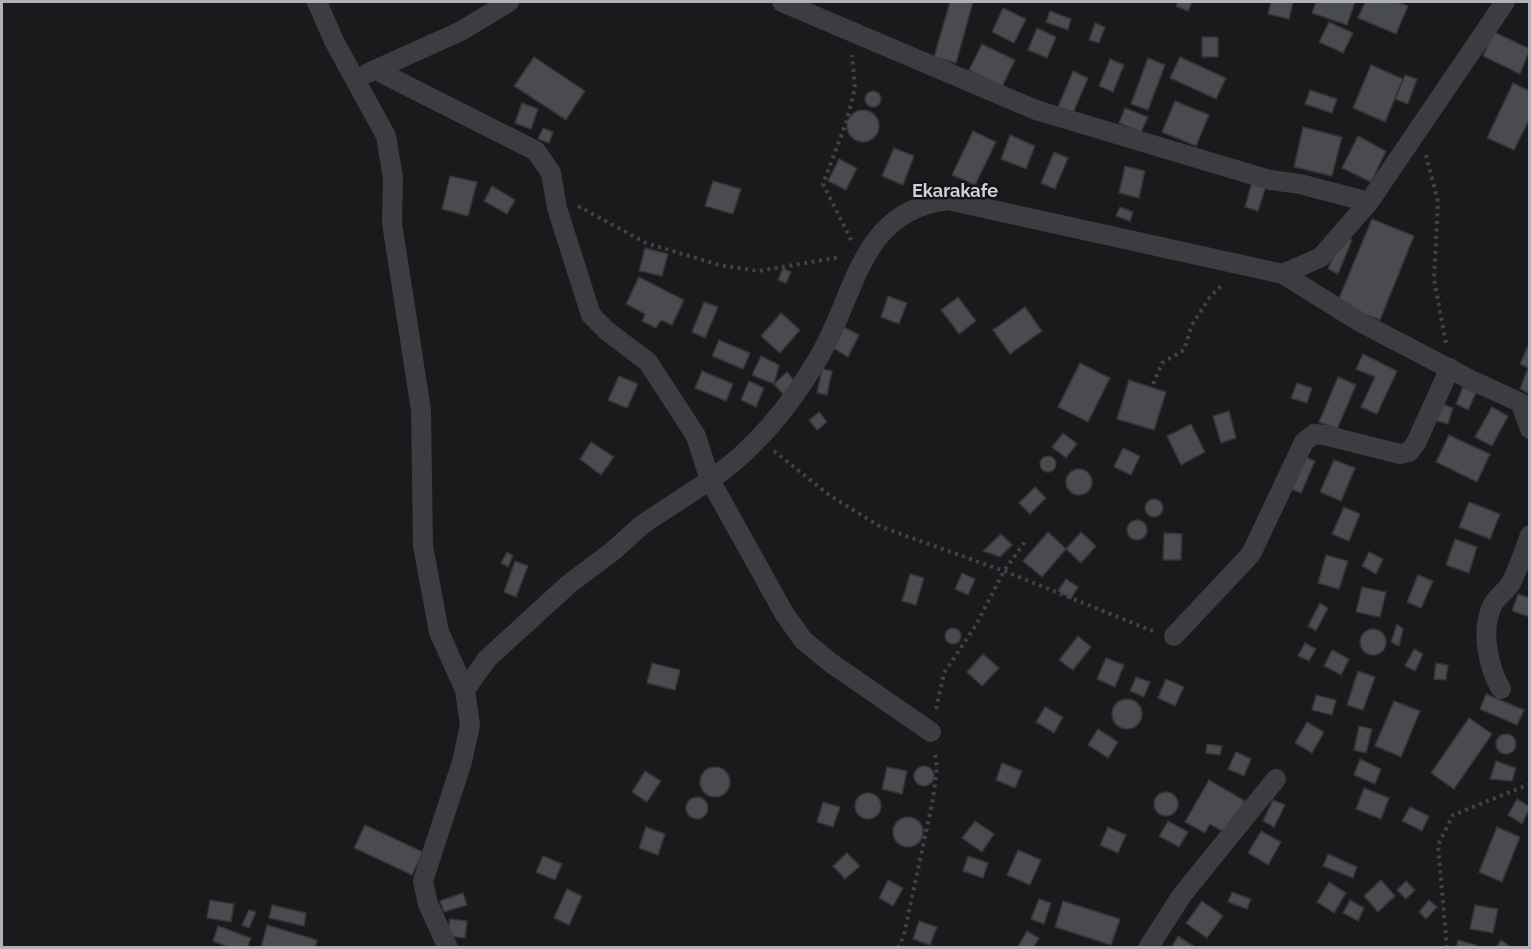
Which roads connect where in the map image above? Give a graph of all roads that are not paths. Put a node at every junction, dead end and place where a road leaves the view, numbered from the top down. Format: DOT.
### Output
graph roads {
  1 [pos="317,2"];
  2 [pos="509,2"];
  3 [pos="782,2"];
  4 [pos="1505,2"];
  5 [pos="376,70"];
  6 [pos="355,78"];
  7 [pos="1369,202"];
  8 [pos="1282,274"];
  9 [pos="1450,368"];
  10 [pos="1525,405"];
  11 [pos="1530,429"];
  12 [pos="710,480"];
  13 [pos="1530,535"];
  14 [pos="1174,636"];
  15 [pos="1501,689"];
  16 [pos="465,690"];
  17 [pos="931,732"];
  18 [pos="1276,779"];
  19 [pos="448,948"];
  20 [pos="1148,948"];
  1 -- 6 [label="street"];
  2 -- 5 [label="street"];
  3 -- 7 [label="street"];
  4 -- 7 [label="street"];
  5 -- 6 [label="street"];
  5 -- 12 [label="street"];
  6 -- 16 [label="street"];
  7 -- 8 [label="street"];
  8 -- 9 [label="street"];
  8 -- 12 [label="street"];
  9 -- 10 [label="street"];
  9 -- 14 [label="street"];
  10 -- 11 [label="street"];
  12 -- 16 [label="street"];
  12 -- 17 [label="street"];
  13 -- 15 [label="street"];
  16 -- 19 [label="street"];
  18 -- 20 [label="street"];
}
